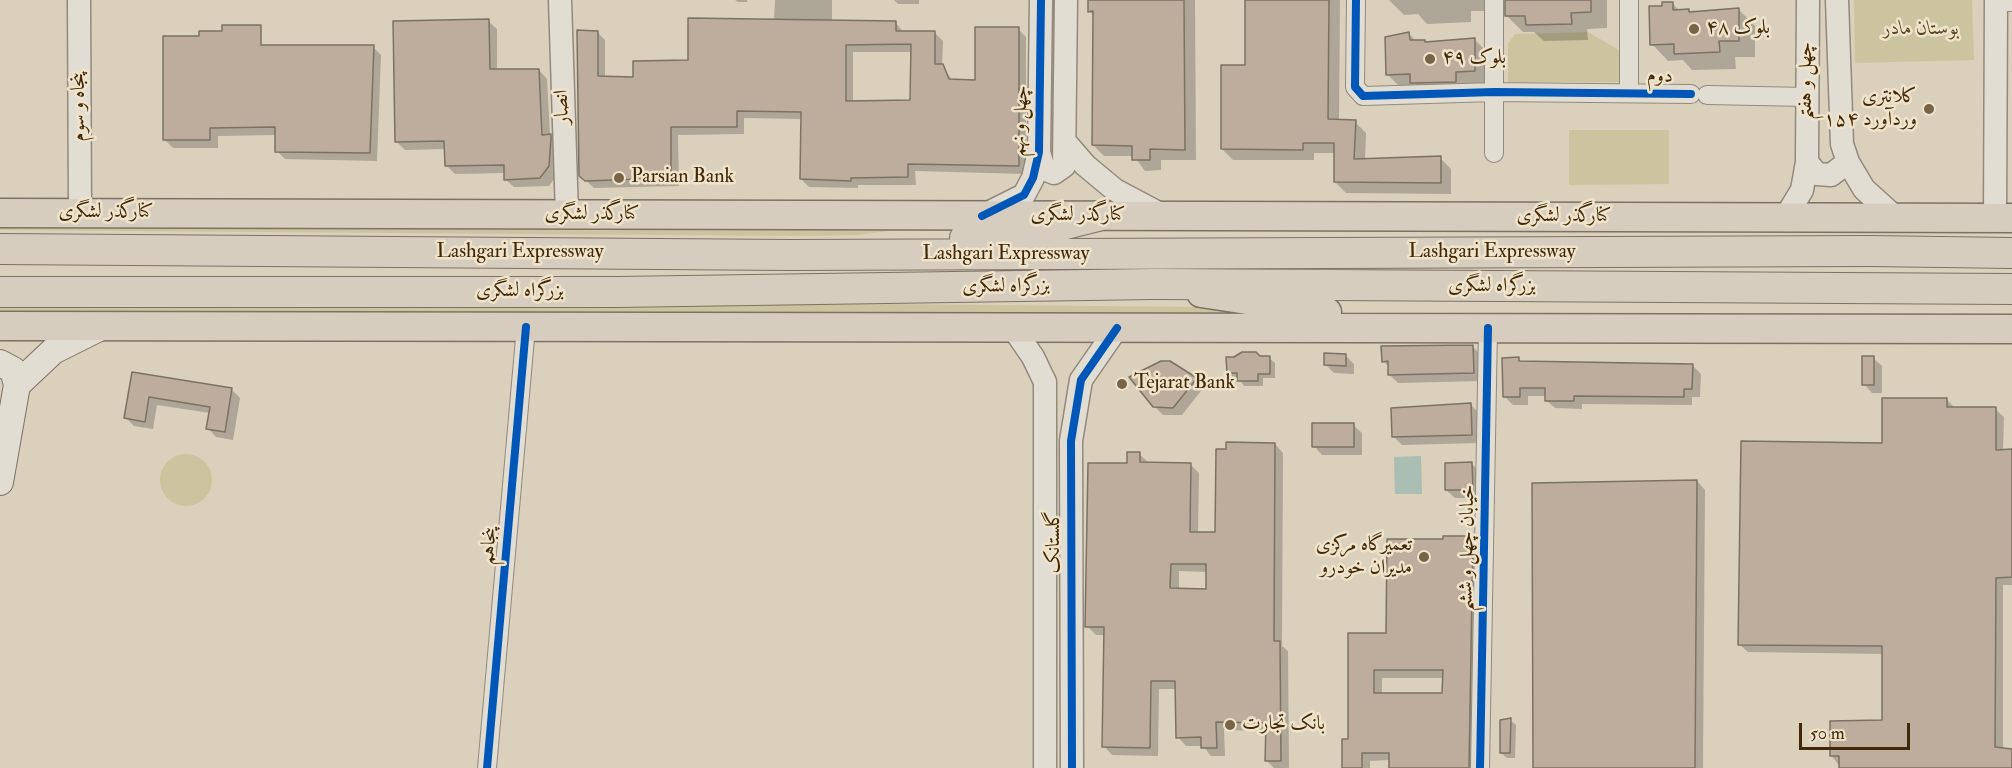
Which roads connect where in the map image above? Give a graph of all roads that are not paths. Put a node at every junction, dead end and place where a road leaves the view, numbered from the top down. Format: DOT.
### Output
graph roads {
  1 [pos="79,0"];
  2 [pos="560,0"];
  3 [pos="1041,0"];
  4 [pos="1066,0"];
  5 [pos="1356,0"];
  6 [pos="1494,0"];
  7 [pos="1629,0"];
  8 [pos="1808,0"];
  9 [pos="1837,0"];
  10 [pos="2001,1"];
  11 [pos="1494,92"];
  12 [pos="1629,92"];
  13 [pos="1807,97"];
  14 [pos="1066,143"];
  15 [pos="1039,152"];
  16 [pos="1494,153"];
  17 [pos="1808,162"];
  18 [pos="1848,162"];
  19 [pos="0,213"];
  20 [pos="80,213"];
  21 [pos="567,215"];
  22 [pos="982,216"];
  23 [pos="1098,216"];
  24 [pos="1165,216"];
  25 [pos="1531,217"];
  26 [pos="1785,218"];
  27 [pos="1896,218"];
  28 [pos="2003,218"];
  29 [pos="9,248"];
  30 [pos="1870,251"];
  31 [pos="2012,253"];
  32 [pos="822,255"];
  33 [pos="1155,284"];
  34 [pos="2012,289"];
  35 [pos="0,292"];
  36 [pos="0,326"];
  37 [pos="101,327"];
  38 [pos="526,327"];
  39 [pos="1117,327"];
  40 [pos="1013,328"];
  41 [pos="1478,328"];
  42 [pos="2012,329"];
  43 [pos="0,363"];
  44 [pos="17,385"];
  45 [pos="0,482"];
  46 [pos="487,768"];
  47 [pos="1045,768"];
  48 [pos="1072,768"];
  49 [pos="1480,768"];
  1 -- 20 [label="street, پنجاه و سوم"];
  2 -- 21 [label="street, انصار"];
  3 -- 15 [label="street, چهل و نهم"];
  4 -- 14 [label="street"];
  5 -- 11 [label="street, دوم"];
  6 -- 11 [label="street"];
  7 -- 12 [label="street"];
  8 -- 13 [label="street, چهل و هفتم"];
  9 -- 18 [label="street, چهل و هفتم"];
  10 -- 28 [label="street"];
  11 -- 12 [label="street, دوم"];
  11 -- 16 [label="street"];
  12 -- 13 [label="street, دوم"];
  13 -- 17 [label="street, چهل و هفتم"];
  14 -- 15 [label="street"];
  14 -- 24 [label="street"];
  15 -- 22 [label="street, چهل و نهم"];
  17 -- 18 [label="street"];
  17 -- 26 [label="street, چهل و هفتم"];
  18 -- 27 [label="street, چهل و هفتم"];
  19 -- 20 [label="main road, کنارگذر لشگری"];
  20 -- 21 [label="main road, کنارگذر لشگری"];
  21 -- 22 [label="main road, کنارگذر لشگری"];
  22 -- 23 [label="main road, کنارگذر لشگری"];
  23 -- 24 [label="main road, کنارگذر لشگری"];
  23 -- 32 [label="highway"];
  24 -- 25 [label="main road, کنارگذر لشگری"];
  25 -- 26 [label="main road, کنارگذر لشگری"];
  25 -- 30 [label="main road"];
  26 -- 27 [label="main road, کنارگذر لشگری"];
  27 -- 28 [label="main road, کنارگذر لشگری"];
  29 -- 32 [label="highway, Lashgari Expressway"];
  30 -- 31 [label="highway, Lashgari Expressway"];
  30 -- 32 [label="highway, Lashgari Expressway"];
  33 -- 34 [label="highway, بزرگراه لشگری"];
  33 -- 35 [label="highway, بزرگراه لشگری"];
  33 -- 41 [label="main road"];
  36 -- 37 [label="main road"];
  37 -- 38 [label="main road"];
  37 -- 44 [label="main road"];
  38 -- 40 [label="main road"];
  38 -- 46 [label="street, پنجاهم"];
  39 -- 40 [label="main road"];
  39 -- 41 [label="main road"];
  39 -- 48 [label="street, گلستانک"];
  40 -- 47 [label="street, گلستانک"];
  41 -- 42 [label="main road"];
  41 -- 49 [label="street, خیابان چهل و ششم"];
  43 -- 44 [label="main road"];
  44 -- 45 [label="main road"];
}
